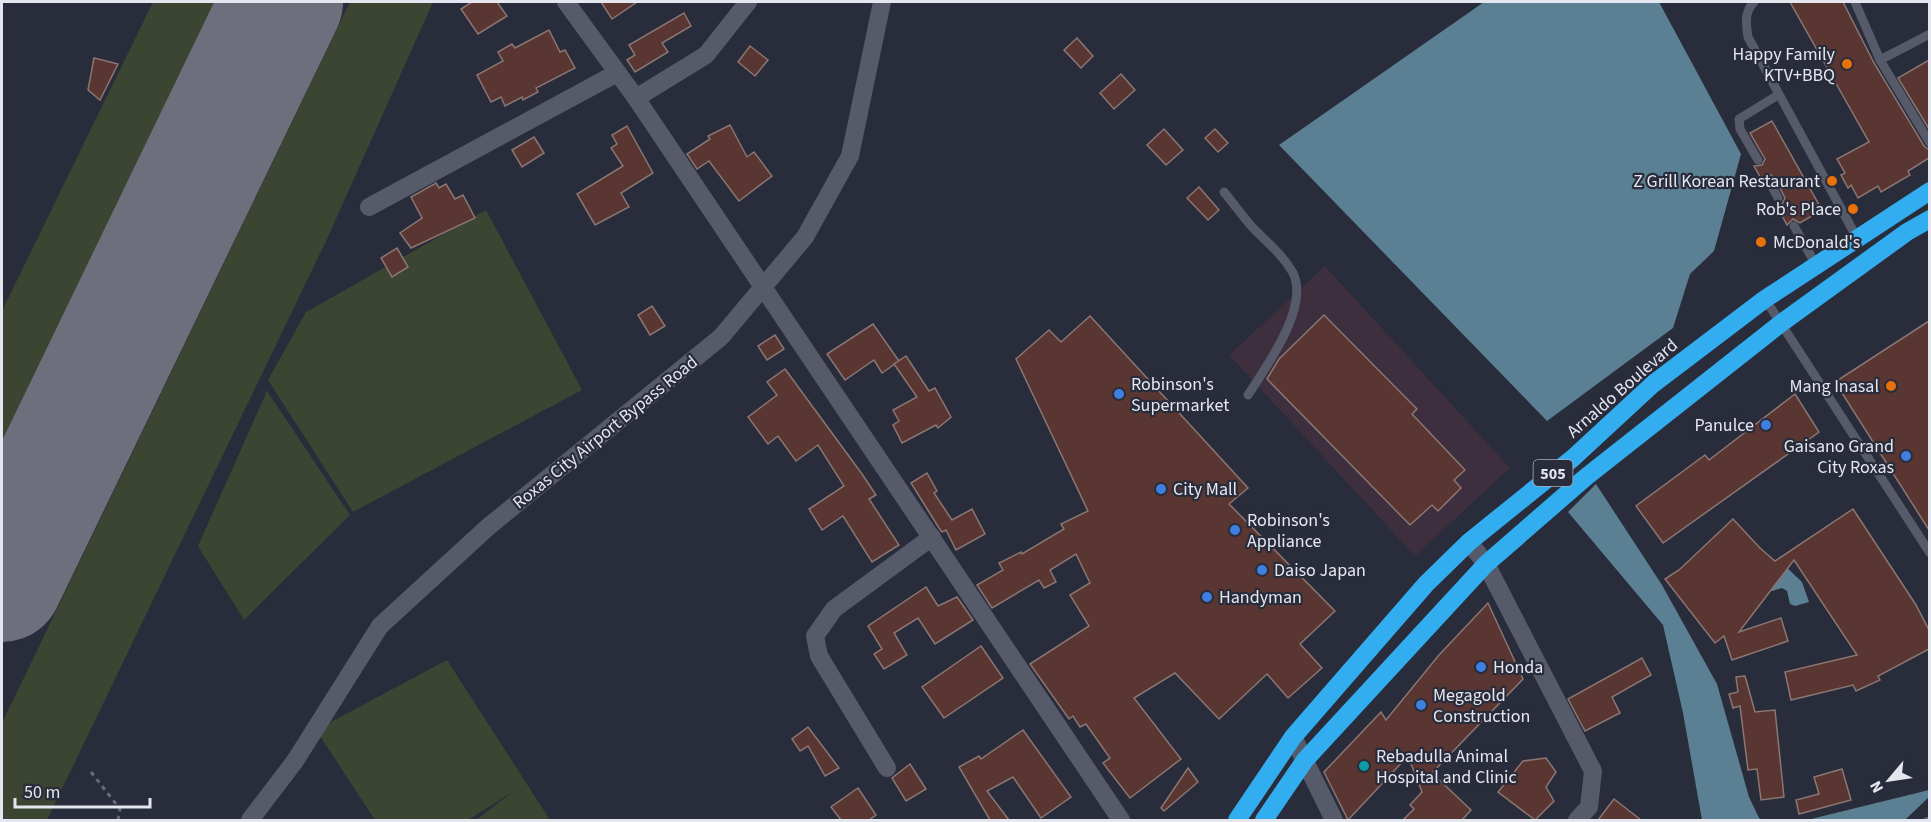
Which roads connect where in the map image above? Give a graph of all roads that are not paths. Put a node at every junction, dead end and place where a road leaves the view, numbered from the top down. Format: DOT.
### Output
graph roads {
  1 [pos="566,2"];
  2 [pos="747,2"];
  3 [pos="882,2"];
  4 [pos="1754,2"];
  5 [pos="1855,2"];
  6 [pos="1929,34"];
  7 [pos="1880,60"];
  8 [pos="617,73"];
  9 [pos="1778,95"];
  10 [pos="636,98"];
  11 [pos="1929,143"];
  12 [pos="1758,160"];
  13 [pos="1769,181"];
  14 [pos="1929,191"];
  15 [pos="1224,192"];
  16 [pos="1778,198"];
  17 [pos="369,207"];
  18 [pos="1929,219"];
  19 [pos="1794,226"];
  20 [pos="1857,238"];
  21 [pos="1816,265"];
  22 [pos="1765,299"];
  23 [pos="1780,324"];
  24 [pos="1248,394"];
  25 [pos="932,537"];
  26 [pos="1469,542"];
  27 [pos="1929,553"];
  28 [pos="1486,564"];
  29 [pos="1293,738"];
  30 [pos="1305,760"];
  31 [pos="887,768"];
  32 [pos="250,820"];
  33 [pos="1121,820"];
  34 [pos="1237,820"];
  35 [pos="1264,820"];
  36 [pos="1334,820"];
  37 [pos="1577,820"];
  1 -- 8 [label="street"];
  2 -- 10 [label="street"];
  3 -- 32 [label="street, Roxas City Airport Bypass Road"];
  4 -- 9 [label="lane"];
  5 -- 7 [label="lane"];
  6 -- 7 [label="lane"];
  7 -- 11 [label="lane"];
  8 -- 10 [label="street"];
  8 -- 17 [label="street"];
  9 -- 12 [label="lane"];
  9 -- 20 [label="lane"];
  10 -- 25 [label="street"];
  13 -- 16 [label="lane"];
  14 -- 20 [label="highway, Arnaldo Boulevard / 505"];
  15 -- 24 [label="lane"];
  18 -- 23 [label="highway, 505"];
  19 -- 21 [label="lane"];
  20 -- 21 [label="highway, Arnaldo Boulevard / 505"];
  21 -- 22 [label="highway, Arnaldo Boulevard / 505"];
  22 -- 23 [label="lane"];
  22 -- 26 [label="highway, Arnaldo Boulevard / 505"];
  23 -- 27 [label="lane"];
  23 -- 28 [label="highway, 505"];
  25 -- 31 [label="street"];
  25 -- 33 [label="street"];
  26 -- 28 [label="street"];
  26 -- 29 [label="highway, Arnaldo Boulevard / 505"];
  28 -- 30 [label="highway, 505"];
  28 -- 37 [label="street"];
  29 -- 30 [label="street"];
  29 -- 34 [label="highway, Arnaldo Boulevard / 505"];
  30 -- 35 [label="highway, 505"];
  30 -- 36 [label="street"];
}
